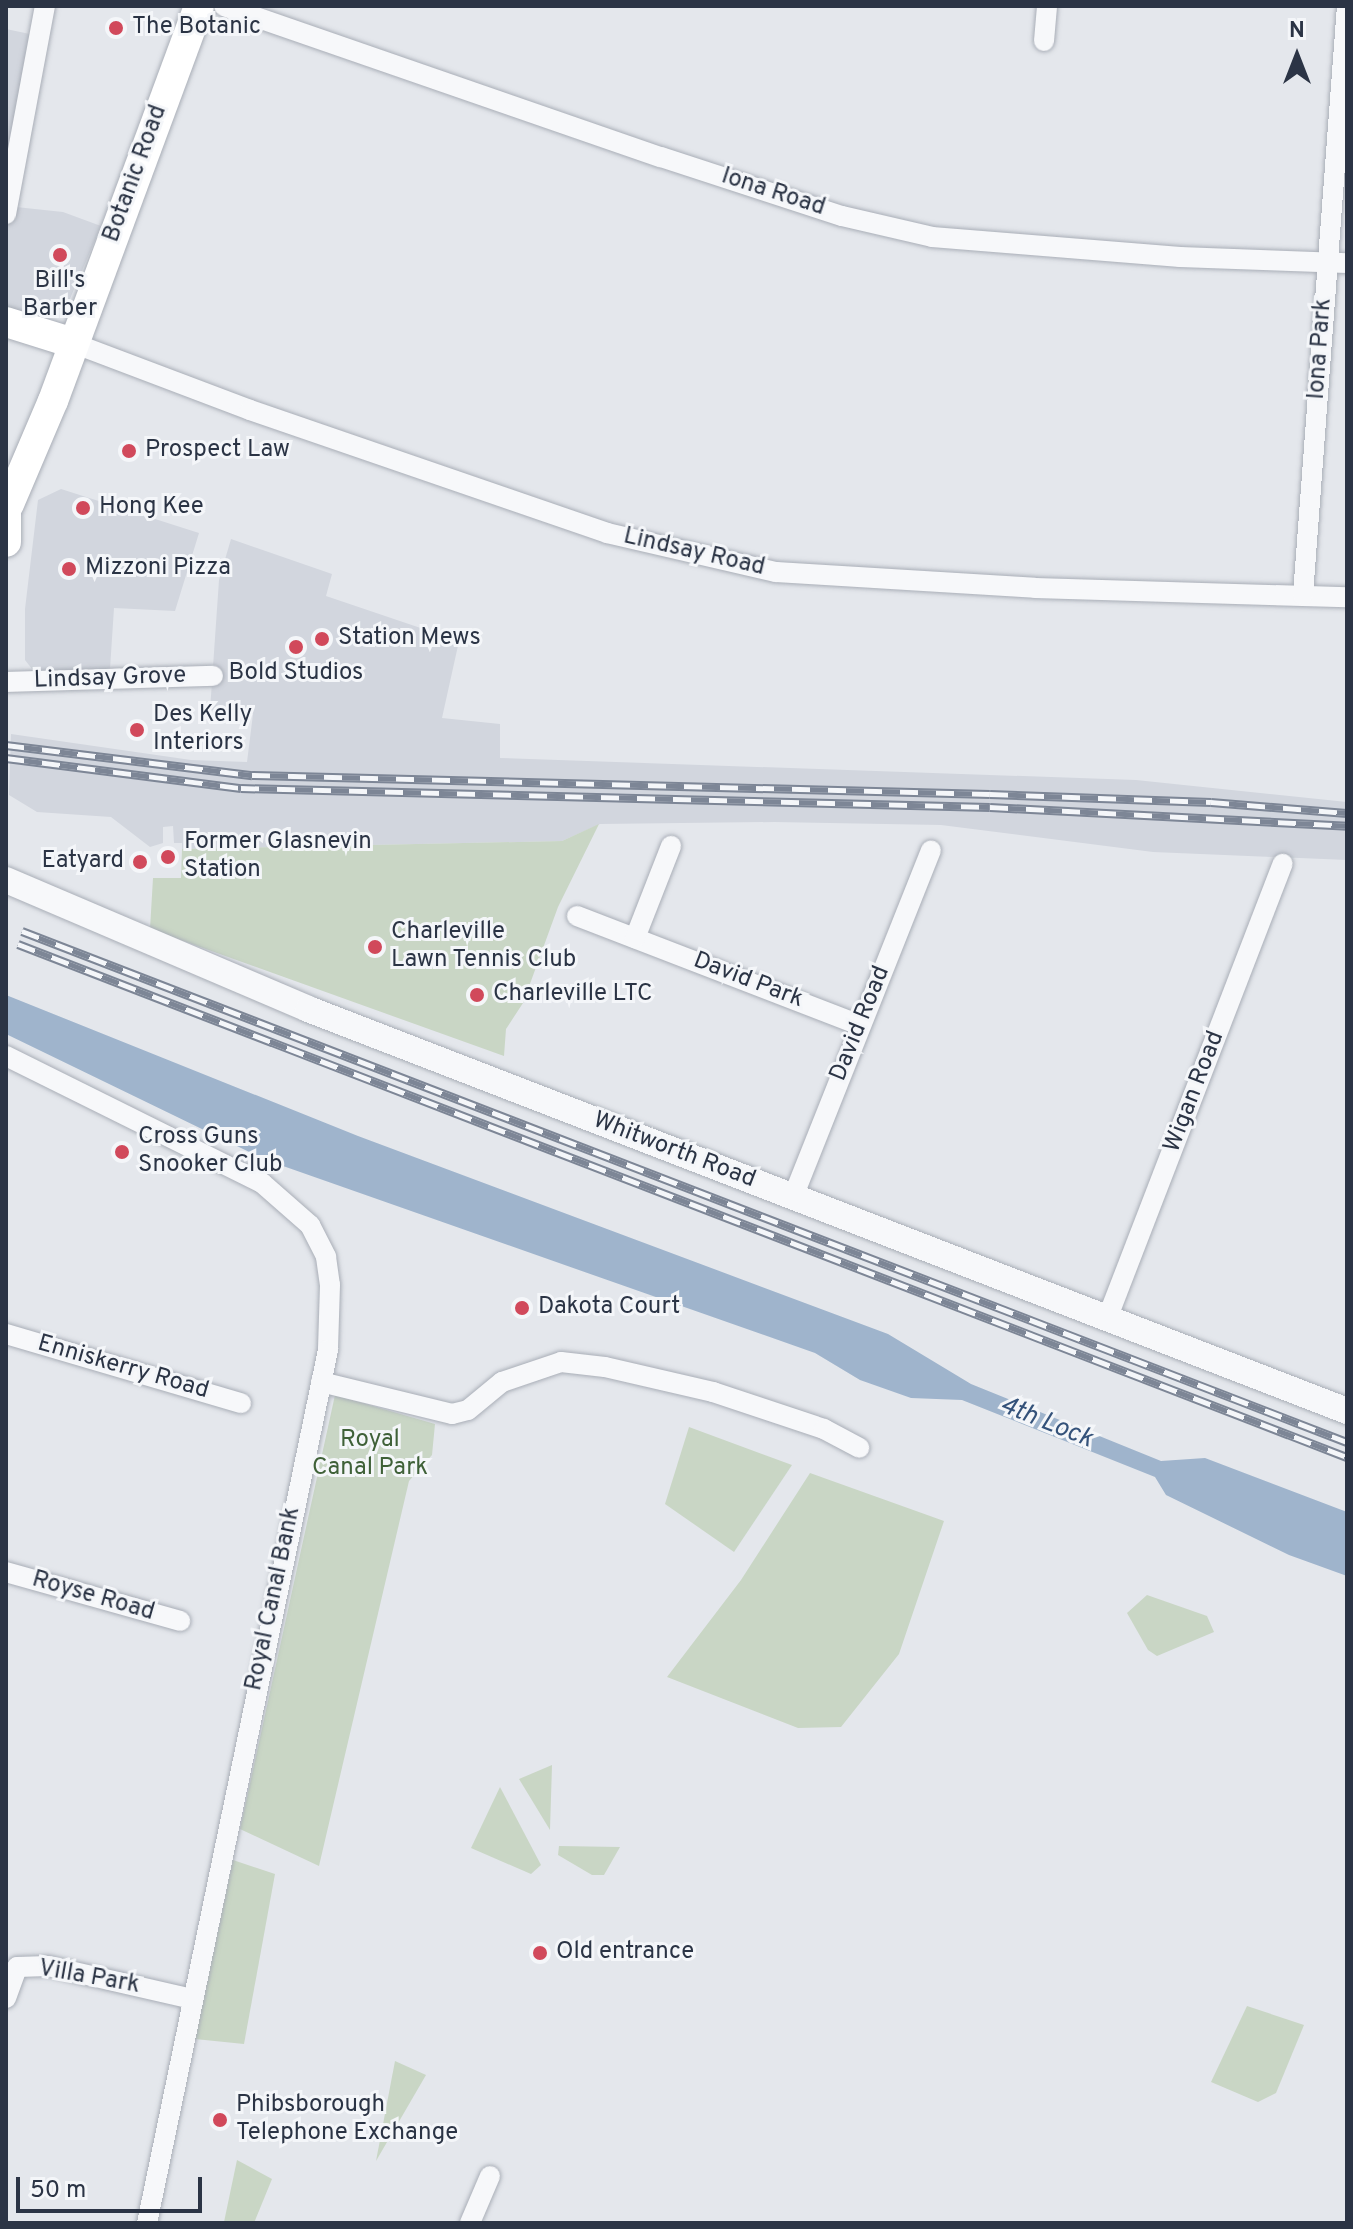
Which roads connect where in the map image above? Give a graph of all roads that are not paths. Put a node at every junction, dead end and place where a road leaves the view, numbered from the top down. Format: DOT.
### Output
graph roads {
  1 [pos="45,6"];
  2 [pos="199,6"];
  3 [pos="224,6"];
  4 [pos="1047,6"];
  5 [pos="1347,6"];
  6 [pos="1044,41"];
  7 [pos="6,214"];
  8 [pos="1337,263"];
  9 [pos="6,322"];
  10 [pos="73,343"];
  11 [pos="8,494"];
  12 [pos="6,542"];
  13 [pos="1303,595"];
  14 [pos="1347,597"];
  15 [pos="213,676"];
  16 [pos="6,682"];
  17 [pos="671,846"];
  18 [pos="931,851"];
  19 [pos="1283,864"];
  20 [pos="6,880"];
  21 [pos="577,916"];
  22 [pos="635,938"];
  23 [pos="860,1025"];
  24 [pos="6,1056"];
  25 [pos="793,1197"];
  26 [pos="1107,1319"];
  27 [pos="6,1334"];
  28 [pos="321,1382"];
  29 [pos="241,1403"];
  30 [pos="1347,1411"];
  31 [pos="859,1448"];
  32 [pos="6,1572"];
  33 [pos="180,1621"];
  34 [pos="6,1998"];
  35 [pos="192,1999"];
  36 [pos="490,2176"];
  37 [pos="147,2223"];
  38 [pos="470,2223"];
  1 -- 7 [label="street"];
  2 -- 10 [label="main road, Botanic Road"];
  3 -- 8 [label="street, Iona Road"];
  4 -- 6 [label="street"];
  5 -- 8 [label="street, Iona Park"];
  8 -- 13 [label="street, Iona Park"];
  9 -- 10 [label="main road"];
  10 -- 11 [label="main road, Botanic Road"];
  10 -- 13 [label="street, Lindsay Road"];
  11 -- 12 [label="main road, Botanic Road"];
  13 -- 14 [label="street, Lindsay Road"];
  15 -- 16 [label="street, Lindsay Grove"];
  17 -- 22 [label="street"];
  18 -- 23 [label="street, David Road"];
  19 -- 26 [label="street, Wigan Road"];
  20 -- 25 [label="street, Whitworth Road"];
  21 -- 22 [label="street, David Park"];
  22 -- 23 [label="street, David Park"];
  23 -- 25 [label="street, David Road"];
  24 -- 28 [label="street, Royal Canal Bank"];
  25 -- 26 [label="street, Whitworth Road"];
  26 -- 30 [label="street, Whitworth Road"];
  27 -- 29 [label="street, Enniskerry Road"];
  28 -- 31 [label="street"];
  28 -- 35 [label="street, Royal Canal Bank"];
  32 -- 33 [label="street, Royse Road"];
  34 -- 35 [label="street, Villa Park"];
  35 -- 37 [label="street, Royal Canal Bank"];
  36 -- 38 [label="street"];
}
